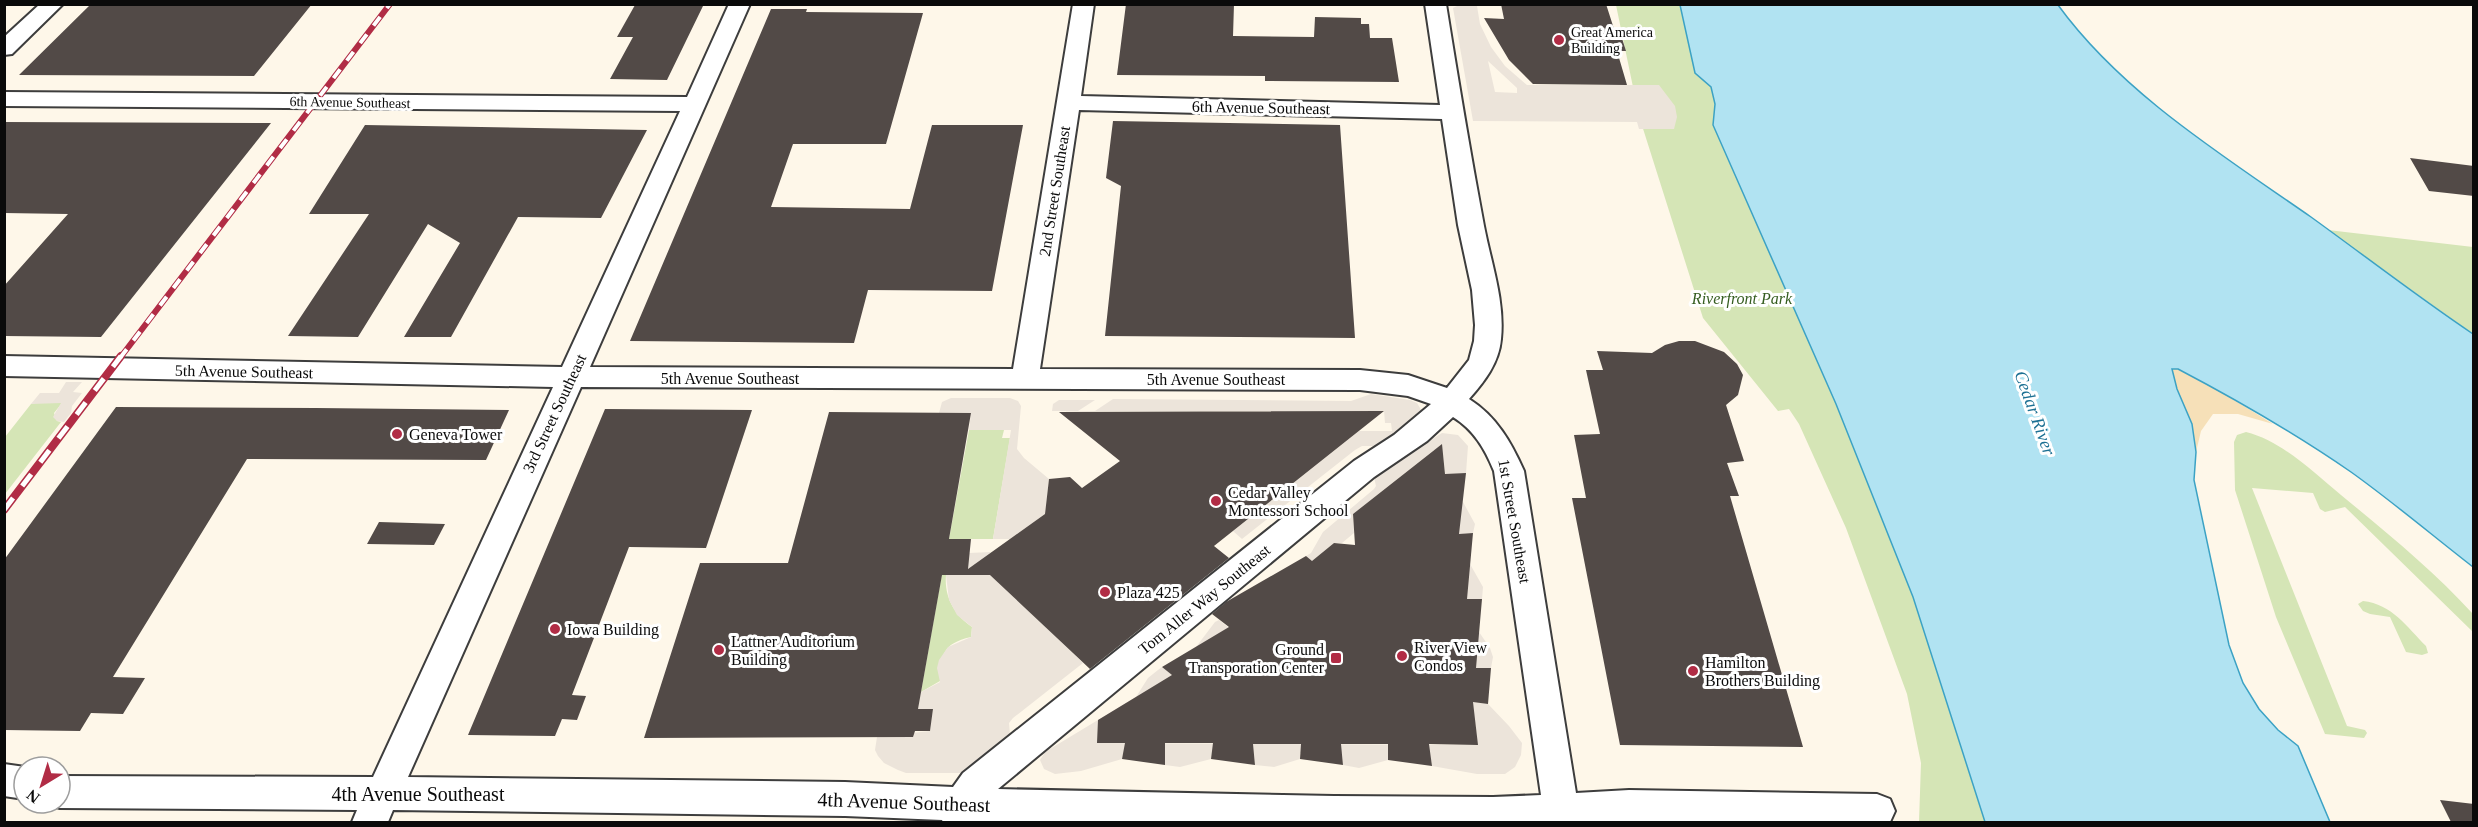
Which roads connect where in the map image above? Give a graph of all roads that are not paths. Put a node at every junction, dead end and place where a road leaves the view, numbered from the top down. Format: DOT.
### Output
graph roads {
  1 [pos="53,4"];
  2 [pos="740,4"];
  3 [pos="1084,4"];
  4 [pos="1435,4"];
  5 [pos="4,49"];
  6 [pos="4,99"];
  7 [pos="1069,103"];
  8 [pos="695,105"];
  9 [pos="1454,112"];
  10 [pos="4,366"];
  11 [pos="570,377"];
  12 [pos="1025,378"];
  13 [pos="1451,402"];
  14 [pos="72,791"];
  15 [pos="376,808"];
  16 [pos="1877,811"];
  17 [pos="960,813"];
  18 [pos="1562,816"];
  1 -- 5 [label="street"];
  2 -- 8 [label="street, 3rd Street Southeast"];
  3 -- 7 [label="street, 2nd Street Southeast"];
  4 -- 9 [label="street"];
  6 -- 8 [label="street, 6th Avenue Southeast"];
  7 -- 9 [label="street, 6th Avenue Southeast"];
  7 -- 12 [label="street, 2nd Street Southeast"];
  8 -- 11 [label="street, 3rd Street Southeast"];
  9 -- 13 [label="street"];
  10 -- 11 [label="street, 5th Avenue Southeast"];
  11 -- 12 [label="street, 5th Avenue Southeast"];
  11 -- 15 [label="street, 3rd Street Southeast"];
  12 -- 13 [label="street, 5th Avenue Southeast"];
  13 -- 17 [label="street, Tom Aller Way Southeast"];
  13 -- 18 [label="street, 1st Street Southeast"];
  14 -- 15 [label="street, 4th Avenue Southeast"];
  15 -- 17 [label="street, 4th Avenue Southeast"];
  16 -- 18 [label="street, 4th Avenue Southeast"];
  17 -- 18 [label="street, 4th Avenue Southeast"];
}
